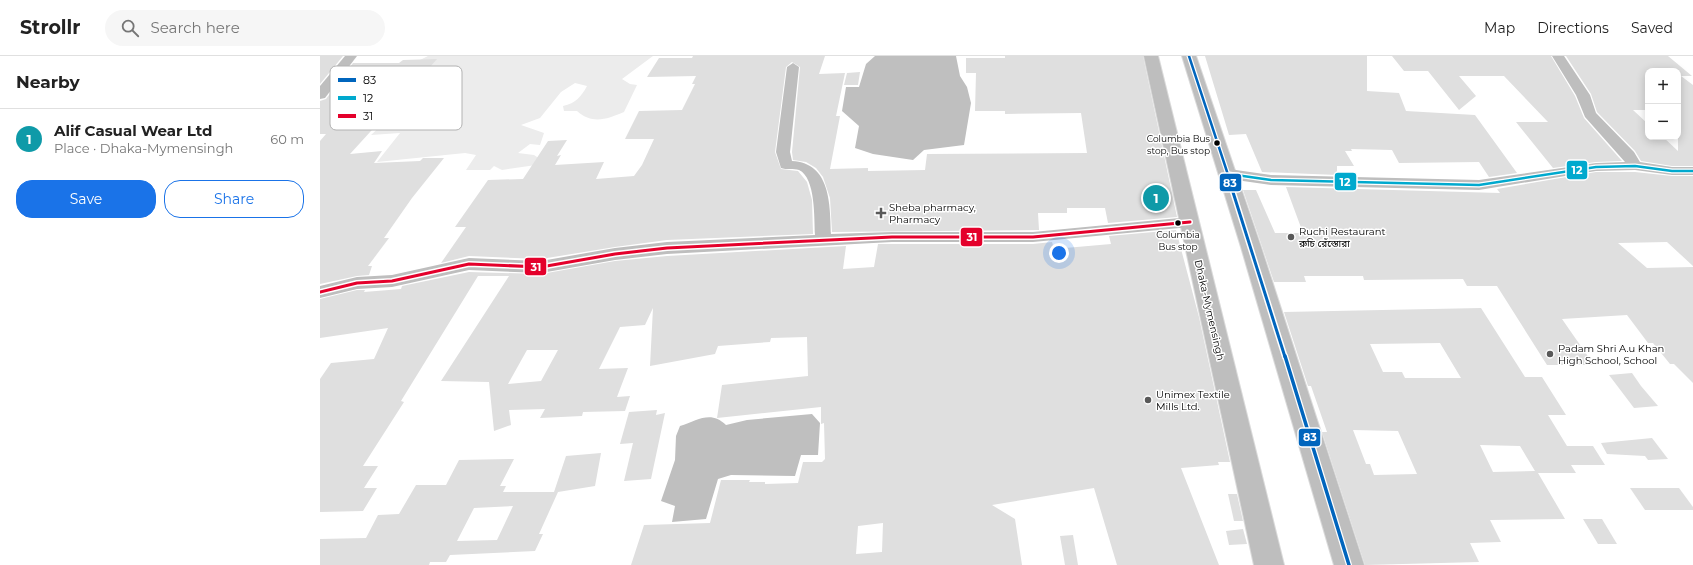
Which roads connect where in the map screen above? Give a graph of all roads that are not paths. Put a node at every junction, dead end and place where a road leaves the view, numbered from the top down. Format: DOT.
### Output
graph roads {
  1 [pos="351,56"];
  2 [pos="1152,56"];
  3 [pos="1189,56"];
  4 [pos="1558,56"];
  5 [pos="343,66"];
  6 [pos="793,67"];
  7 [pos="330,82"];
  8 [pos="320,95"];
  9 [pos="1635,166"];
  10 [pos="1693,171"];
  11 [pos="1229,174"];
  12 [pos="1190,222"];
  13 [pos="823,240"];
  14 [pos="320,292"];
  15 [pos="1269,565"];
  16 [pos="1349,565"];
  1 -- 5 [label="street"];
  2 -- 12 [label="highway, Dhaka-Mymensingh"];
  3 -- 11 [label="highway"];
  4 -- 9 [label="street"];
  6 -- 13 [label="street"];
  7 -- 8 [label="street"];
  9 -- 10 [label="street"];
  9 -- 11 [label="street"];
  11 -- 16 [label="highway"];
  12 -- 13 [label="street"];
  12 -- 15 [label="highway, Dhaka-Mymensingh"];
  13 -- 14 [label="street"];
}
